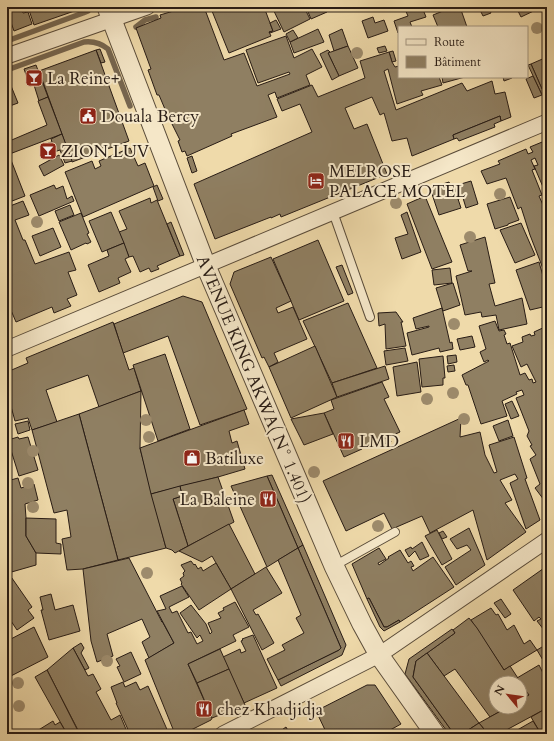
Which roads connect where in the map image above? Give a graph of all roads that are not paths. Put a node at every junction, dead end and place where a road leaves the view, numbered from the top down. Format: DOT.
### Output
graph roads {
  1 [pos="146,7"];
  2 [pos="110,13"];
  3 [pos="7,56"];
  4 [pos="547,122"];
  5 [pos="333,212"];
  6 [pos="206,266"];
  7 [pos="370,317"];
  8 [pos="7,349"];
  9 [pos="395,532"];
  10 [pos="547,540"];
  11 [pos="334,566"];
  12 [pos="379,655"];
  13 [pos="223,734"];
  14 [pos="435,734"];
  1 -- 2 [label="street"];
  2 -- 3 [label="street"];
  2 -- 6 [label="street, AVENUE KING AKWA( N° 1.401)"];
  4 -- 5 [label="street"];
  5 -- 6 [label="street"];
  5 -- 7 [label="lane"];
  6 -- 8 [label="street"];
  6 -- 11 [label="street, AVENUE KING AKWA( N° 1.401)"];
  9 -- 11 [label="lane"];
  10 -- 12 [label="street"];
  11 -- 12 [label="street, AVENUE KING AKWA( N° 1.401)"];
  12 -- 13 [label="street"];
  12 -- 14 [label="street, AVENUE KING AKWA( N° 1.401)"];
}
